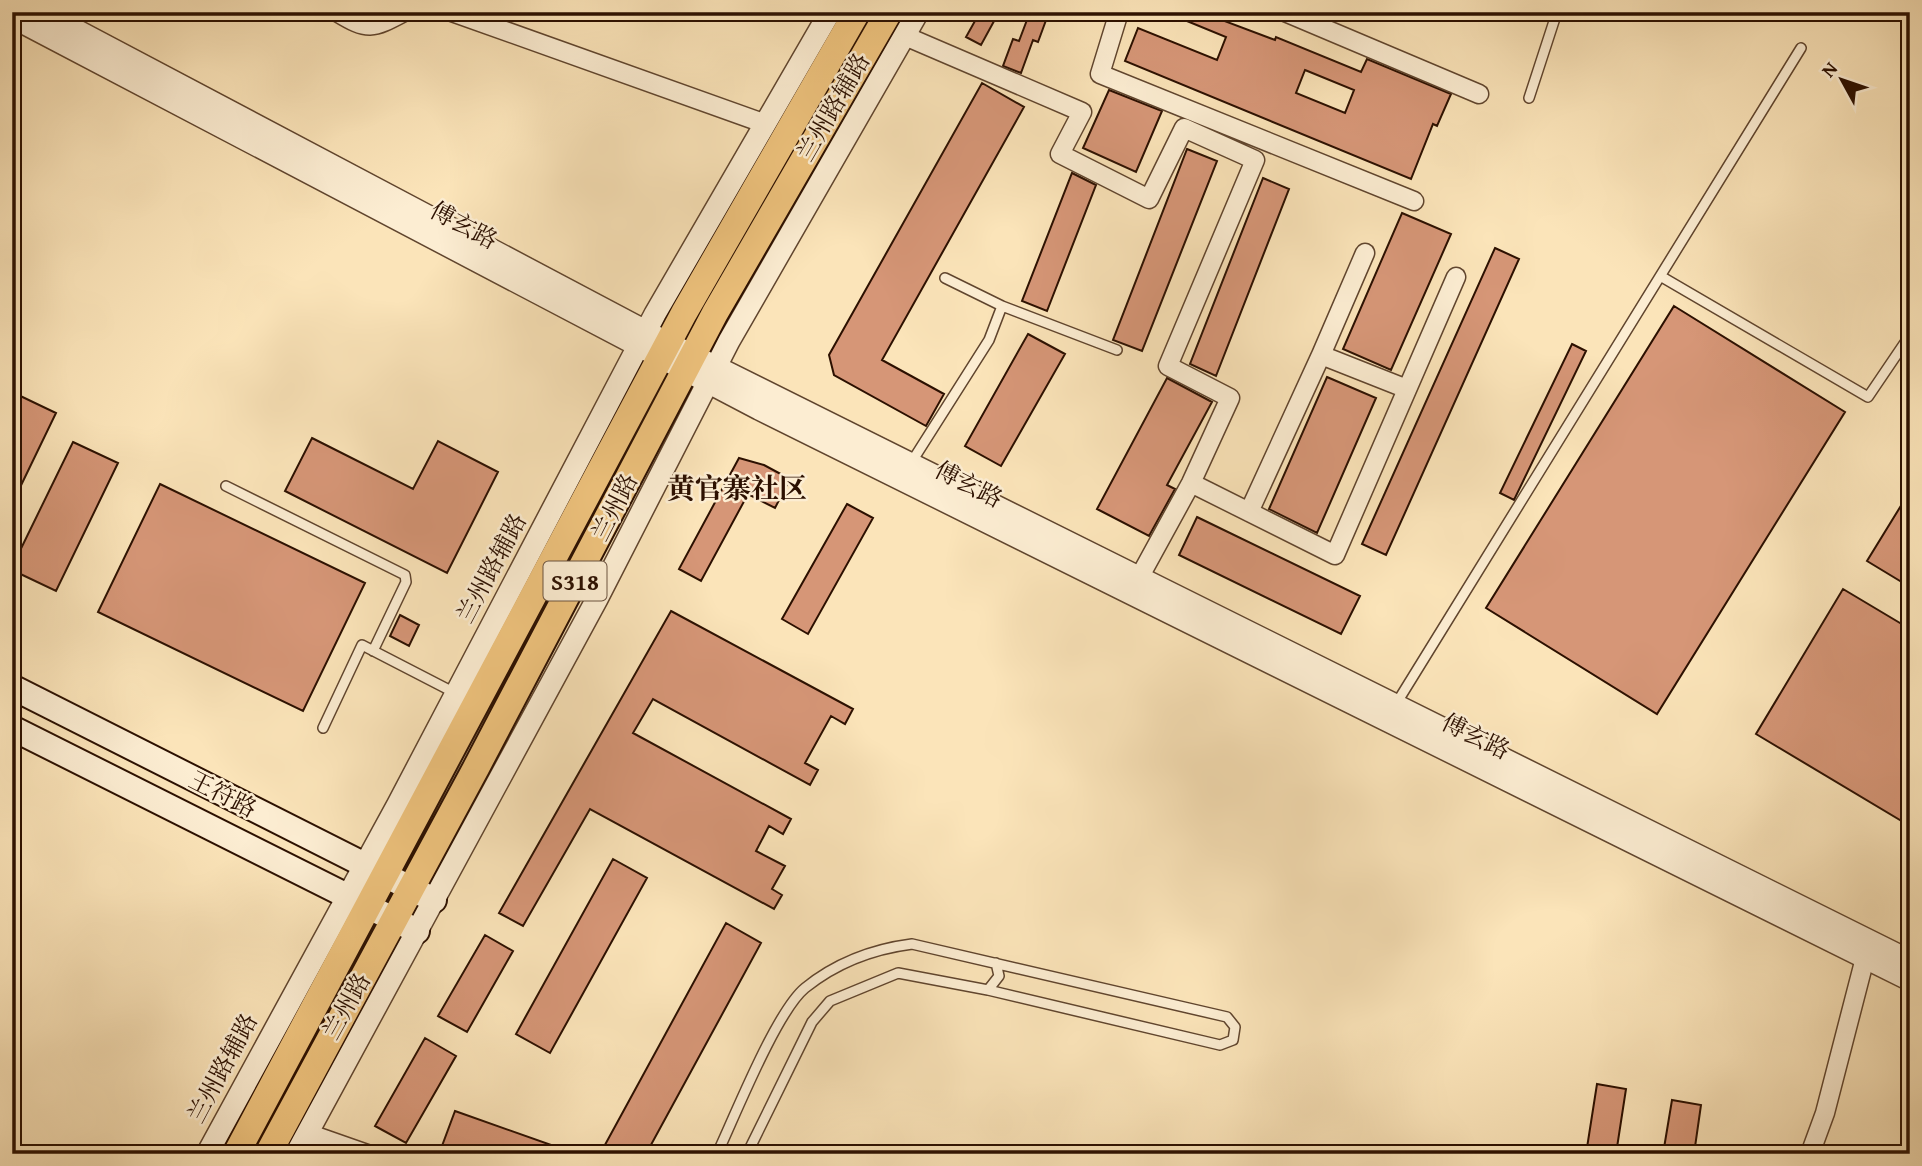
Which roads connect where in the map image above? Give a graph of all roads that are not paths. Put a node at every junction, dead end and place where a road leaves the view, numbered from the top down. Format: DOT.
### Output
graph roads {
  1 [pos="42,12"];
  2 [pos="337,12"];
  3 [pos="404,12"];
  4 [pos="452,12"];
  5 [pos="830,12"];
  6 [pos="857,12"];
  7 [pos="889,12"];
  8 [pos="918,12"];
  9 [pos="1119,12"];
  10 [pos="1285,12"];
  11 [pos="1557,12"];
  12 [pos="12,17"];
  13 [pos="905,36"];
  14 [pos="1801,48"];
  15 [pos="1479,94"];
  16 [pos="1529,98"];
  17 [pos="766,124"];
  18 [pos="1413,201"];
  19 [pos="1365,253"];
  20 [pos="1662,276"];
  21 [pos="1456,277"];
  22 [pos="945,278"];
  23 [pos="1002,306"];
  24 [pos="1910,335"];
  25 [pos="653,344"];
  26 [pos="1116,350"];
  27 [pos="1321,355"];
  28 [pos="700,368"];
  29 [pos="1407,389"];
  30 [pos="911,464"];
  31 [pos="1191,483"];
  32 [pos="226,486"];
  33 [pos="1249,512"];
  34 [pos="1139,578"];
  35 [pos="373,651"];
  36 [pos="12,687"];
  37 [pos="466,699"];
  38 [pos="1395,705"];
  39 [pos="12,728"];
  40 [pos="323,728"];
  41 [pos="375,870"];
  42 [pos="411,888"];
  43 [pos="434,900"];
  44 [pos="358,901"];
  45 [pos="393,919"];
  46 [pos="417,931"];
  47 [pos="1865,958"];
  48 [pos="1910,961"];
  49 [pos="996,963"];
  50 [pos="1910,981"];
  51 [pos="988,990"];
  52 [pos="307,1133"];
  53 [pos="207,1154"];
  54 [pos="236,1154"];
  55 [pos="268,1154"];
  56 [pos="296,1154"];
  57 [pos="367,1154"];
  58 [pos="717,1154"];
  59 [pos="747,1154"];
  60 [pos="1810,1154"];
  1 -- 25 [label="street, 傅玄路"];
  2 -- 3 [label="street"];
  4 -- 17 [label="street"];
  5 -- 17 [label="street, 兰州路辅路"];
  6 -- 25 [label="main road, 兰州路 / S318"];
  7 -- 28 [label="main road, 兰州路 / S318"];
  8 -- 13 [label="street, 兰州路辅路"];
  9 -- 18 [label="street"];
  10 -- 15 [label="street"];
  11 -- 16 [label="lane"];
  12 -- 25 [label="street, 傅玄路"];
  13 -- 28 [label="street, 兰州路辅路"];
  13 -- 31 [label="street"];
  14 -- 20 [label="lane"];
  17 -- 25 [label="street, 兰州路辅路"];
  19 -- 27 [label="street"];
  20 -- 24 [label="lane"];
  20 -- 38 [label="lane"];
  21 -- 29 [label="street"];
  22 -- 23 [label="lane"];
  23 -- 26 [label="lane"];
  23 -- 30 [label="lane"];
  25 -- 28 [label="street, 傅玄路"];
  25 -- 37 [label="main road, 兰州路 / S318"];
  27 -- 29 [label="street"];
  27 -- 33 [label="street"];
  28 -- 30 [label="street, 傅玄路"];
  28 -- 42 [label="main road, 兰州路 / S318"];
  28 -- 43 [label="street, 兰州路辅路"];
  28 -- 47 [label="street, 傅玄路"];
  29 -- 33 [label="street"];
  30 -- 34 [label="street, 傅玄路"];
  31 -- 33 [label="street"];
  31 -- 34 [label="street"];
  32 -- 35 [label="lane"];
  34 -- 38 [label="street, 傅玄路"];
  35 -- 37 [label="lane"];
  35 -- 40 [label="lane"];
  36 -- 41 [label="main road, 王符路"];
  37 -- 41 [label="main road, 兰州路 / S318"];
  38 -- 48 [label="street, 傅玄路"];
  39 -- 44 [label="main road, 王符路"];
  41 -- 42 [label="main road, 王符路"];
  41 -- 44 [label="main road, 兰州路 / S318"];
  42 -- 43 [label="main road, 王符路"];
  42 -- 45 [label="main road, 兰州路 / S318"];
  43 -- 46 [label="street, 兰州路辅路"];
  44 -- 45 [label="main road, 王符路"];
  44 -- 53 [label="street, 兰州路辅路"];
  44 -- 54 [label="main road, 兰州路 / S318"];
  45 -- 46 [label="main road, 王符路"];
  45 -- 55 [label="main road, 兰州路 / S318"];
  46 -- 52 [label="street, 兰州路辅路"];
  47 -- 50 [label="street, 傅玄路"];
  47 -- 60 [label="street"];
  49 -- 51 [label="lane"];
  49 -- 51 [label="lane"];
  49 -- 58 [label="lane"];
  51 -- 59 [label="lane"];
  52 -- 56 [label="street, 兰州路辅路"];
  52 -- 57 [label="street"];
}
